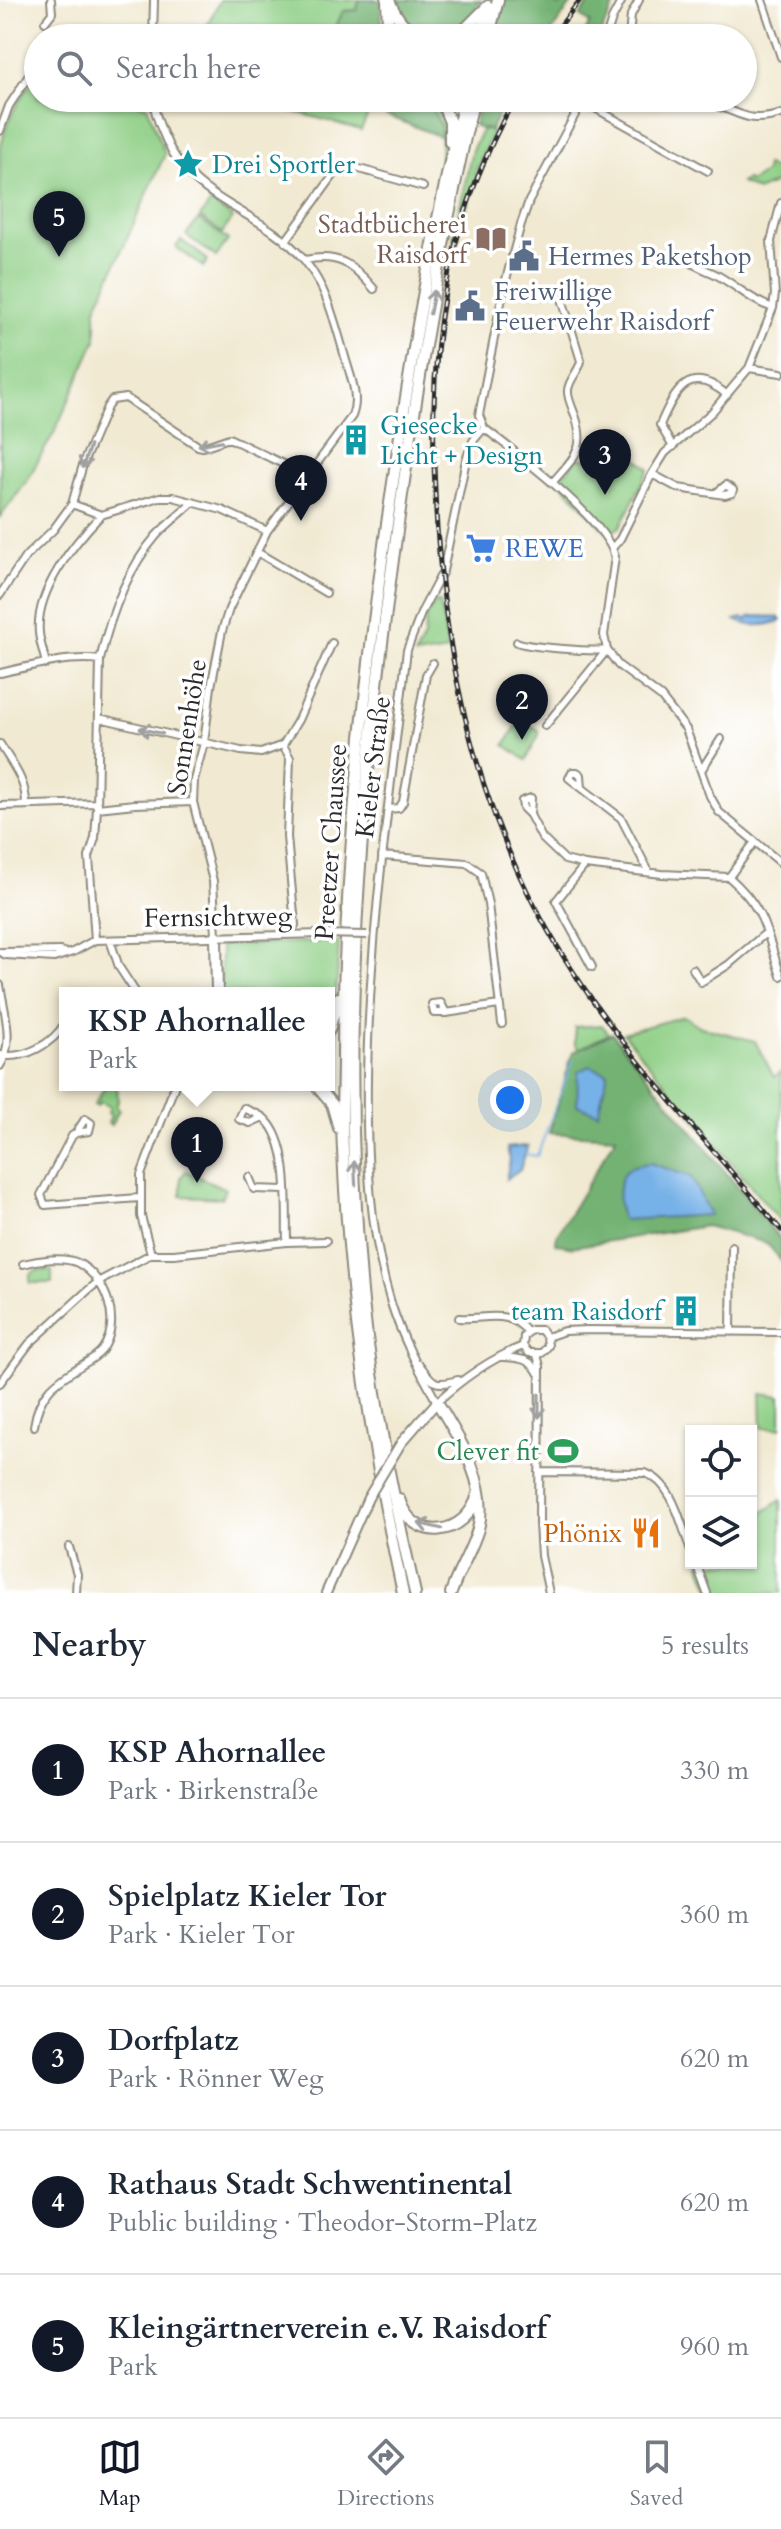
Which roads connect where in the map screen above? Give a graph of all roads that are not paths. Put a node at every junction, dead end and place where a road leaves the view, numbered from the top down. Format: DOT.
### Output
graph roads {
  1 [pos="51,0"];
  2 [pos="144,0"];
  3 [pos="388,0"];
  4 [pos="622,0"];
  5 [pos="639,0"];
  6 [pos="762,0"];
  7 [pos="154,2"];
  8 [pos="492,2"];
  9 [pos="45,22"];
  10 [pos="153,24"];
  11 [pos="388,24"];
  12 [pos="402,24"];
  13 [pos="470,24"];
  14 [pos="485,24"];
  15 [pos="490,24"];
  16 [pos="610,24"];
  17 [pos="630,24"];
  18 [pos="781,57"];
  19 [pos="24,84"];
  20 [pos="157,112"];
  21 [pos="446,112"];
  22 [pos="461,112"];
  23 [pos="471,112"];
  24 [pos="577,112"];
  25 [pos="604,112"];
  26 [pos="734,112"];
  27 [pos="781,114"];
  28 [pos="0,131"];
  29 [pos="449,158"];
  30 [pos="708,171"];
  31 [pos="423,187"];
  32 [pos="781,203"];
  33 [pos="779,218"];
  34 [pos="285,242"];
  35 [pos="686,259"];
  36 [pos="305,260"];
  37 [pos="570,282"];
  38 [pos="374,289"];
  39 [pos="773,308"];
  40 [pos="749,368"];
  41 [pos="781,373"];
  42 [pos="727,395"];
  43 [pos="484,428"];
  44 [pos="673,447"];
  45 [pos="652,474"];
  46 [pos="306,475"];
  47 [pos="552,483"];
  48 [pos="716,493"];
  49 [pos="193,502"];
  50 [pos="72,504"];
  51 [pos="101,515"];
  52 [pos="267,531"];
  53 [pos="613,547"];
  54 [pos="257,552"];
  55 [pos="326,593"];
  56 [pos="0,595"];
  57 [pos="517,642"];
  58 [pos="332,643"];
  59 [pos="607,650"];
  60 [pos="100,660"];
  61 [pos="433,663"];
  62 [pos="46,664"];
  63 [pos="0,673"];
  64 [pos="99,718"];
  65 [pos="545,726"];
  66 [pos="721,739"];
  67 [pos="204,743"];
  68 [pos="0,744"];
  69 [pos="283,745"];
  70 [pos="702,769"];
  71 [pos="582,788"];
  72 [pos="193,802"];
  73 [pos="26,804"];
  74 [pos="98,805"];
  75 [pos="0,806"];
  76 [pos="389,809"];
  77 [pos="530,815"];
  78 [pos="754,843"];
  79 [pos="382,856"];
  80 [pos="781,863"];
  81 [pos="585,865"];
  82 [pos="649,872"];
  83 [pos="729,877"];
  84 [pos="295,925"];
  85 [pos="767,932"];
  86 [pos="370,935"];
  87 [pos="216,936"];
  88 [pos="95,940"];
  89 [pos="110,940"];
  90 [pos="1,952"];
  91 [pos="592,967"];
  92 [pos="693,969"];
  93 [pos="781,976"];
  94 [pos="0,985"];
  95 [pos="343,985"];
  96 [pos="132,987"];
  97 [pos="217,987"];
  98 [pos="499,1005"];
  99 [pos="335,1011"];
  100 [pos="446,1013"];
  101 [pos="502,1024"];
  102 [pos="59,1033"];
  103 [pos="3,1056"];
  104 [pos="0,1066"];
  105 [pos="173,1091"];
  106 [pos="324,1091"];
  107 [pos="263,1117"];
  108 [pos="76,1133"];
  109 [pos="342,1145"];
  110 [pos="249,1177"];
  111 [pos="285,1190"];
  112 [pos="139,1198"];
  113 [pos="326,1241"];
  114 [pos="287,1242"];
  115 [pos="732,1246"];
  116 [pos="151,1254"];
  117 [pos="23,1264"];
  118 [pos="98,1282"];
  119 [pos="459,1318"];
  120 [pos="527,1332"];
  121 [pos="731,1332"];
  122 [pos="781,1332"];
  123 [pos="547,1337"];
  124 [pos="523,1346"];
  125 [pos="407,1349"];
  126 [pos="537,1355"];
  127 [pos="498,1357"];
  128 [pos="463,1378"];
  129 [pos="540,1378"];
  130 [pos="0,1383"];
  131 [pos="437,1402"];
  132 [pos="34,1426"];
  133 [pos="539,1472"];
  134 [pos="389,1476"];
  135 [pos="478,1492"];
  136 [pos="685,1535"];
  137 [pos="69,1547"];
  138 [pos="698,1569"];
  139 [pos="76,1593"];
  140 [pos="326,1593"];
  141 [pos="403,1593"];
  142 [pos="415,1593"];
  143 [pos="451,1593"];
  144 [pos="549,1593"];
  145 [pos="707,1593"];
  1 -- 9 [label="street"];
  2 -- 7 [label="street"];
  3 -- 11 [label="highway"];
  3 -- 12 [label="highway"];
  4 -- 16 [label="street"];
  5 -- 17 [label="street"];
  6 -- 18 [label="street"];
  7 -- 10 [label="street"];
  8 -- 13 [label="highway"];
  8 -- 14 [label="highway"];
  8 -- 15 [label="highway"];
  19 -- 28 [label="street"];
  20 -- 34 [label="street, Sonnenhöhe"];
  21 -- 29 [label="highway"];
  22 -- 29 [label="highway, Preetzer Chaussee"];
  134 -- 23 [label="highway, Preetzer Chaussee, one-way"];
  24 -- 43 [label="street"];
  25 -- 30 [label="street"];
  26 -- 27 [label="street"];
  29 -- 95 [label="highway, Preetzer Chaussee"];
  31 -- 34 [label="street"];
  32 -- 33 [label="street"];
  33 -- 39 [label="street"];
  34 -- 36 [label="street, Sonnenhöhe"];
  35 -- 39 [label="street"];
  36 -- 38 [label="street"];
  36 -- 46 [label="street, Sonnenhöhe"];
  37 -- 47 [label="street"];
  39 -- 40 [label="street"];
  40 -- 41 [label="street"];
  40 -- 42 [label="street"];
  42 -- 44 [label="street"];
  42 -- 44 [label="street"];
  43 -- 47 [label="street"];
  43 -- 76 [label="street, Kieler Straße"];
  44 -- 45 [label="street"];
  45 -- 48 [label="street"];
  45 -- 53 [label="street"];
  46 -- 50 [label="street, one-way"];
  46 -- 52 [label="street, Sonnenhöhe"];
  47 -- 53 [label="street"];
  49 -- 51 [label="street"];
  49 -- 52 [label="street"];
  49 -- 60 [label="street"];
  50 -- 51 [label="street"];
  50 -- 56 [label="street"];
  51 -- 62 [label="street"];
  52 -- 54 [label="street, Sonnenhöhe"];
  53 -- 59 [label="street"];
  54 -- 55 [label="street"];
  54 -- 67 [label="street, Sonnenhöhe"];
  57 -- 59 [label="street"];
  58 -- 69 [label="street"];
  59 -- 65 [label="street"];
  59 -- 70 [label="street"];
  60 -- 62 [label="street"];
  60 -- 64 [label="street"];
  61 -- 76 [label="street"];
  62 -- 63 [label="street"];
  67 -- 64 [label="street, one-way"];
  64 -- 74 [label="street"];
  66 -- 70 [label="street"];
  67 -- 69 [label="street"];
  67 -- 72 [label="street, Sonnenhöhe"];
  68 -- 73 [label="street"];
  69 -- 84 [label="street"];
  70 -- 78 [label="street"];
  71 -- 82 [label="street"];
  72 -- 74 [label="street"];
  72 -- 87 [label="street, Sonnenhöhe"];
  73 -- 74 [label="street"];
  73 -- 75 [label="street"];
  74 -- 88 [label="street"];
  76 -- 79 [label="street, Kieler Straße"];
  77 -- 81 [label="street"];
  78 -- 80 [label="street"];
  78 -- 83 [label="street"];
  79 -- 86 [label="street, Kieler Straße"];
  79 -- 98 [label="street"];
  81 -- 82 [label="street"];
  81 -- 91 [label="street"];
  82 -- 83 [label="street"];
  83 -- 85 [label="street"];
  85 -- 92 [label="street"];
  85 -- 93 [label="street"];
  86 -- 87 [label="street, Fernsichtweg, bridge"];
  86 -- 125 [label="street, Kieler Straße"];
  87 -- 89 [label="street, Fernsichtweg"];
  87 -- 97 [label="highway"];
  88 -- 89 [label="street, Fernsichtweg"];
  88 -- 90 [label="street, Fernsichtweg"];
  89 -- 96 [label="street"];
  94 -- 103 [label="street"];
  95 -- 99 [label="highway"];
  95 -- 109 [label="highway, Preetzer Chaussee"];
  98 -- 100 [label="street"];
  98 -- 101 [label="street"];
  102 -- 103 [label="street"];
  103 -- 104 [label="street"];
  105 -- 112 [label="street"];
  106 -- 109 [label="highway"];
  107 -- 111 [label="street"];
  108 -- 112 [label="street"];
  109 -- 141 [label="highway, Preetzer Chaussee"];
  110 -- 111 [label="street"];
  111 -- 114 [label="street"];
  112 -- 116 [label="street"];
  113 -- 114 [label="street"];
  114 -- 116 [label="street"];
  115 -- 121 [label="street"];
  116 -- 118 [label="street"];
  117 -- 118 [label="street"];
  118 -- 130 [label="street"];
  118 -- 132 [label="street"];
  119 -- 120 [label="street"];
  120 -- 123 [label="street"];
  120 -- 124 [label="street"];
  121 -- 122 [label="street"];
  121 -- 123 [label="street"];
  123 -- 126 [label="street"];
  124 -- 126 [label="street"];
  124 -- 127 [label="street"];
  125 -- 128 [label="street"];
  125 -- 131 [label="street, Kieler Straße"];
  126 -- 129 [label="street"];
  127 -- 128 [label="street"];
  127 -- 129 [label="street"];
  128 -- 131 [label="street"];
  129 -- 133 [label="street, one-way"];
  131 -- 135 [label="highway"];
  131 -- 140 [label="street, bridge"];
  133 -- 136 [label="street"];
  133 -- 144 [label="street"];
  135 -- 134 [label="highway, one-way"];
  134 -- 142 [label="highway, Preetzer Chaussee"];
  135 -- 143 [label="highway"];
  137 -- 139 [label="street"];
  138 -- 145 [label="street"];
}
